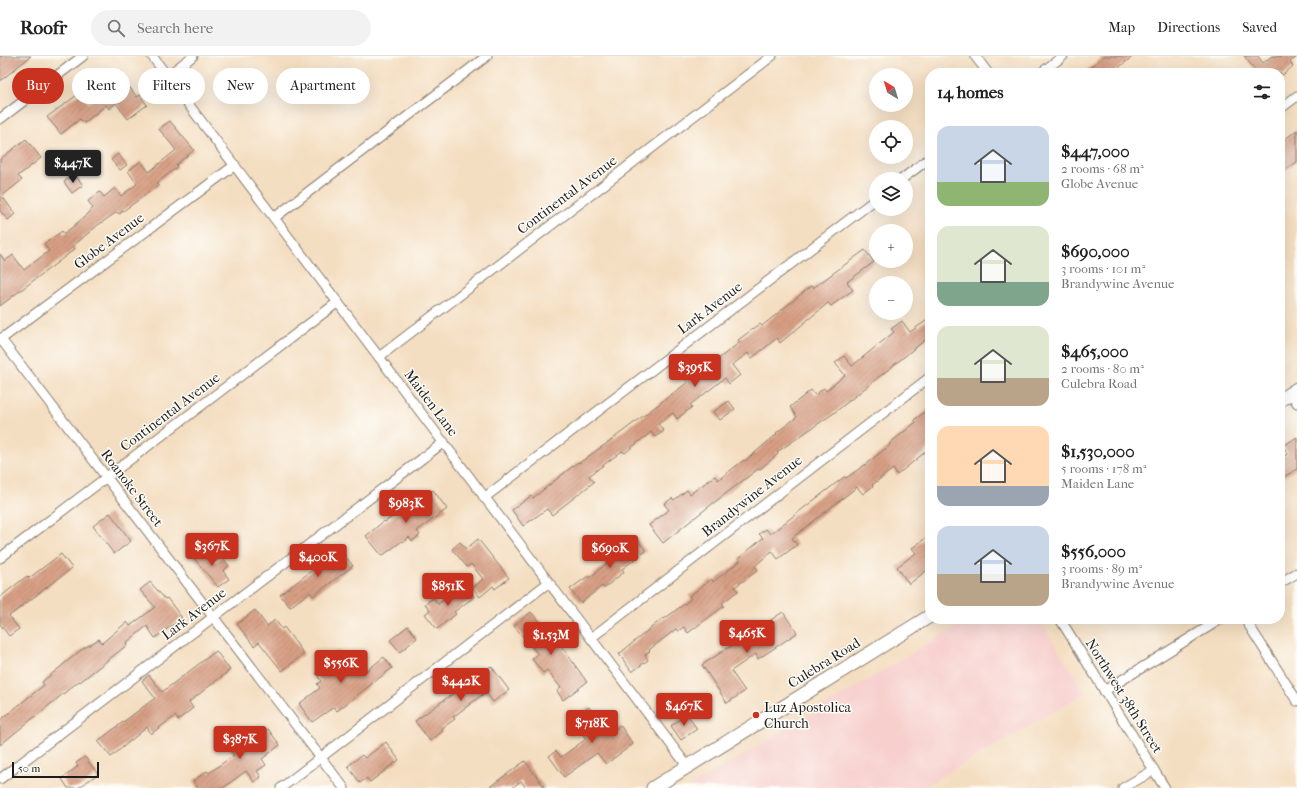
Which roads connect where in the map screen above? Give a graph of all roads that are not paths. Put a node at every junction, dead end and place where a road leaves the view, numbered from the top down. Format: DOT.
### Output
graph roads {
  1 [pos="83,56"];
  2 [pos="152,56"];
  3 [pos="193,56"];
  4 [pos="487,56"];
  5 [pos="772,56"];
  6 [pos="974,56"];
  7 [pos="1063,56"];
  8 [pos="161,68"];
  9 [pos="177,68"];
  10 [pos="984,68"];
  11 [pos="1047,68"];
  12 [pos="1297,96"];
  13 [pos="188,104"];
  14 [pos="1285,105"];
  15 [pos="0,119"];
  16 [pos="925,162"];
  17 [pos="235,165"];
  18 [pos="911,172"];
  19 [pos="869,204"];
  20 [pos="274,218"];
  21 [pos="338,302"];
  22 [pos="0,339"];
  23 [pos="380,357"];
  24 [pos="925,381"];
  25 [pos="444,442"];
  26 [pos="106,477"];
  27 [pos="484,498"];
  28 [pos="0,558"];
  29 [pos="1297,573"];
  30 [pos="1285,580"];
  31 [pos="548,582"];
  32 [pos="213,617"];
  33 [pos="925,619"];
  34 [pos="1063,624"];
  35 [pos="1213,624"];
  36 [pos="1248,624"];
  37 [pos="591,638"];
  38 [pos="1104,692"];
  39 [pos="1297,701"];
  40 [pos="320,758"];
  41 [pos="688,767"];
  42 [pos="1154,770"];
  43 [pos="0,779"];
  44 [pos="281,788"];
  45 [pos="344,788"];
  46 [pos="653,788"];
  47 [pos="1123,788"];
  48 [pos="1165,788"];
  1 -- 15 [label="street"];
  2 -- 8 [label="street, Maiden Lane"];
  3 -- 9 [label="street"];
  4 -- 20 [label="street"];
  5 -- 23 [label="street, Continental Avenue"];
  6 -- 10 [label="street"];
  7 -- 11 [label="street"];
  12 -- 14 [label="street"];
  13 -- 17 [label="street, Maiden Lane"];
  16 -- 18 [label="street"];
  17 -- 20 [label="street, Maiden Lane"];
  17 -- 22 [label="street, Globe Avenue"];
  19 -- 27 [label="street, Lark Avenue"];
  20 -- 21 [label="street, Maiden Lane"];
  21 -- 23 [label="street, Maiden Lane"];
  21 -- 26 [label="street, Continental Avenue"];
  22 -- 26 [label="street, Roanoke Street"];
  23 -- 25 [label="street, Maiden Lane"];
  24 -- 37 [label="street, Brandywine Avenue"];
  25 -- 27 [label="street, Maiden Lane"];
  25 -- 32 [label="street, Lark Avenue"];
  26 -- 28 [label="street, Continental Avenue"];
  26 -- 32 [label="street, Roanoke Street"];
  27 -- 31 [label="street, Maiden Lane"];
  29 -- 30 [label="street"];
  31 -- 37 [label="street, Maiden Lane"];
  31 -- 40 [label="street"];
  32 -- 40 [label="street, Roanoke Street"];
  32 -- 43 [label="street, Lark Avenue"];
  33 -- 41 [label="main road, Culebra Road"];
  34 -- 38 [label="street, Northwest 38th Street"];
  35 -- 38 [label="street"];
  36 -- 39 [label="street"];
  37 -- 41 [label="street, Maiden Lane"];
  38 -- 42 [label="street, Northwest 38th Street"];
  40 -- 44 [label="street"];
  40 -- 45 [label="street, Roanoke Street"];
  41 -- 46 [label="main road, Culebra Road"];
  42 -- 47 [label="street"];
  42 -- 48 [label="street, Northwest 38th Street"];
}
